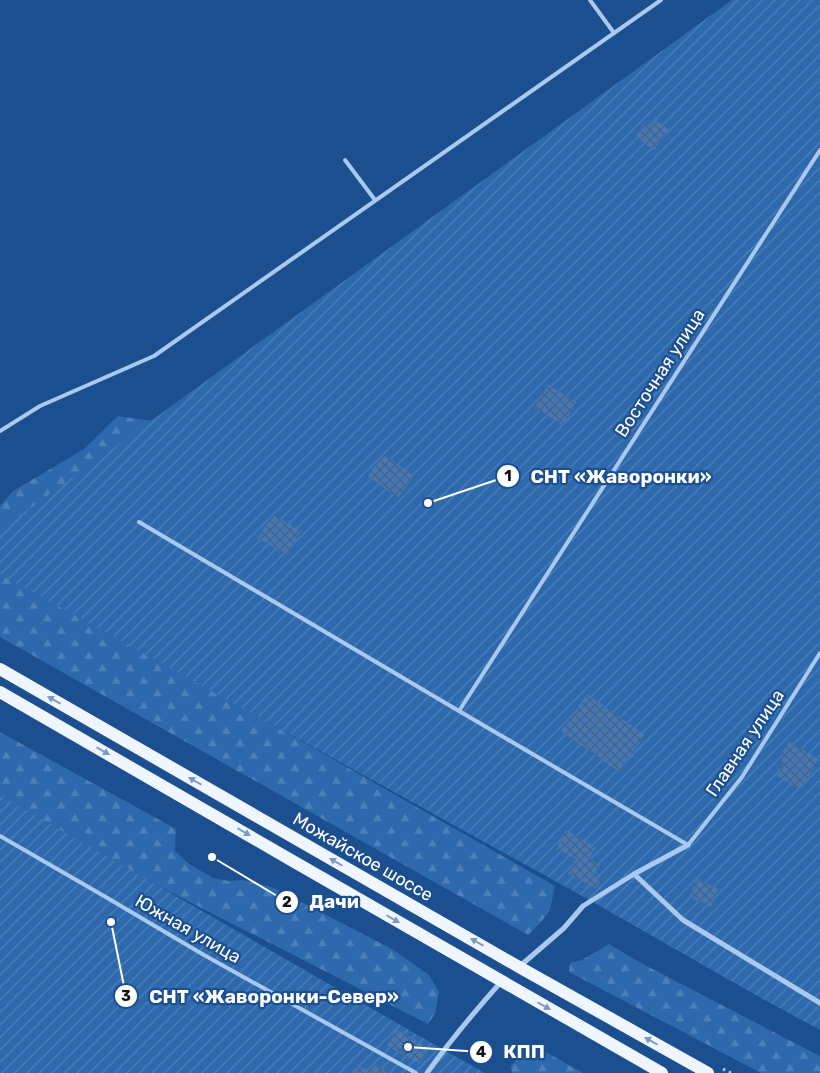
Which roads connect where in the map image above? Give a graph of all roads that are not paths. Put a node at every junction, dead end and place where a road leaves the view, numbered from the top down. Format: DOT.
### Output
graph roads {
  1 [pos="590,0"];
  2 [pos="661,0"];
  3 [pos="614,33"];
  4 [pos="820,150"];
  5 [pos="345,160"];
  6 [pos="375,200"];
  7 [pos="0,431"];
  8 [pos="139,522"];
  9 [pos="820,652"];
  10 [pos="0,669"];
  11 [pos="0,692"];
  12 [pos="459,711"];
  13 [pos="0,836"];
  14 [pos="688,845"];
  15 [pos="634,874"];
  16 [pos="519,966"];
  17 [pos="502,982"];
  18 [pos="820,1003"];
  19 [pos="416,1073"];
  20 [pos="428,1073"];
  21 [pos="662,1073"];
  22 [pos="708,1073"];
  1 -- 3 [label="lane"];
  2 -- 3 [label="lane"];
  3 -- 6 [label="lane"];
  4 -- 12 [label="lane, Восточная улица"];
  5 -- 6 [label="lane"];
  6 -- 7 [label="lane"];
  8 -- 12 [label="lane"];
  9 -- 14 [label="lane, Главная улица"];
  16 -- 10 [label="main road, Можайское шоссе, one-way"];
  11 -- 17 [label="main road, one-way"];
  12 -- 14 [label="lane"];
  13 -- 19 [label="lane, Южная улица"];
  14 -- 15 [label="street"];
  15 -- 16 [label="street"];
  15 -- 18 [label="street"];
  22 -- 16 [label="main road, Можайское шоссе, one-way"];
  17 -- 20 [label="street"];
  17 -- 21 [label="main road, one-way"];
}
